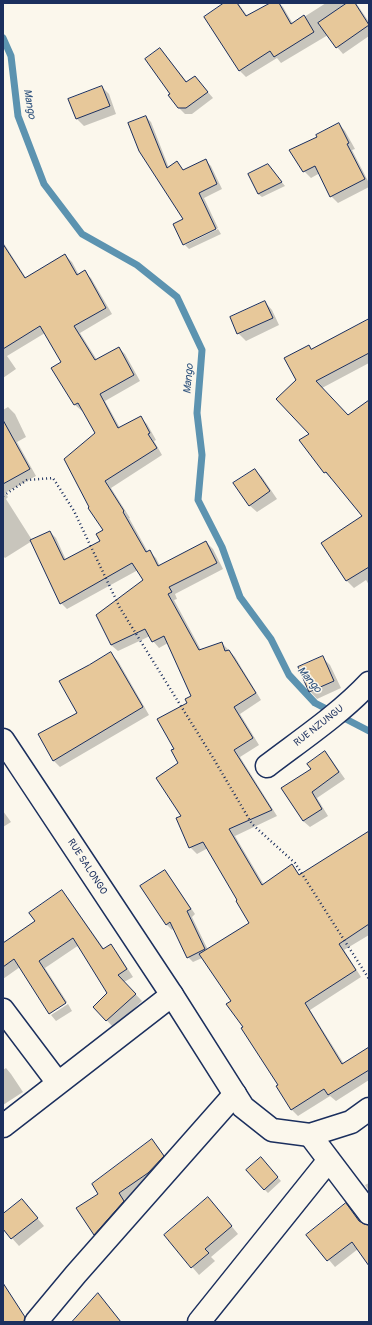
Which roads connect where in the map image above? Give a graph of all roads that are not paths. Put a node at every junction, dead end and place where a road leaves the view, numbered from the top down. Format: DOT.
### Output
graph roads {
  1 [pos="364,688"];
  2 [pos="3,740"];
  3 [pos="267,766"];
  4 [pos="172,995"];
  5 [pos="3,1010"];
  6 [pos="58,1083"];
  7 [pos="235,1094"];
  8 [pos="369,1109"];
  9 [pos="3,1126"];
  10 [pos="310,1136"];
  11 [pos="329,1160"];
  12 [pos="369,1212"];
  13 [pos="36,1322"];
  14 [pos="199,1322"];
  1 -- 3 [label="street, RUE NZUNGU"];
  2 -- 4 [label="street, RUE SALONGO"];
  4 -- 6 [label="street"];
  4 -- 7 [label="street, RUE SALONGO"];
  5 -- 6 [label="street"];
  6 -- 9 [label="street"];
  7 -- 10 [label="street, RUE SALONGO"];
  7 -- 13 [label="street"];
  8 -- 10 [label="street"];
  10 -- 11 [label="street"];
  11 -- 12 [label="street"];
  11 -- 14 [label="street"];
}
